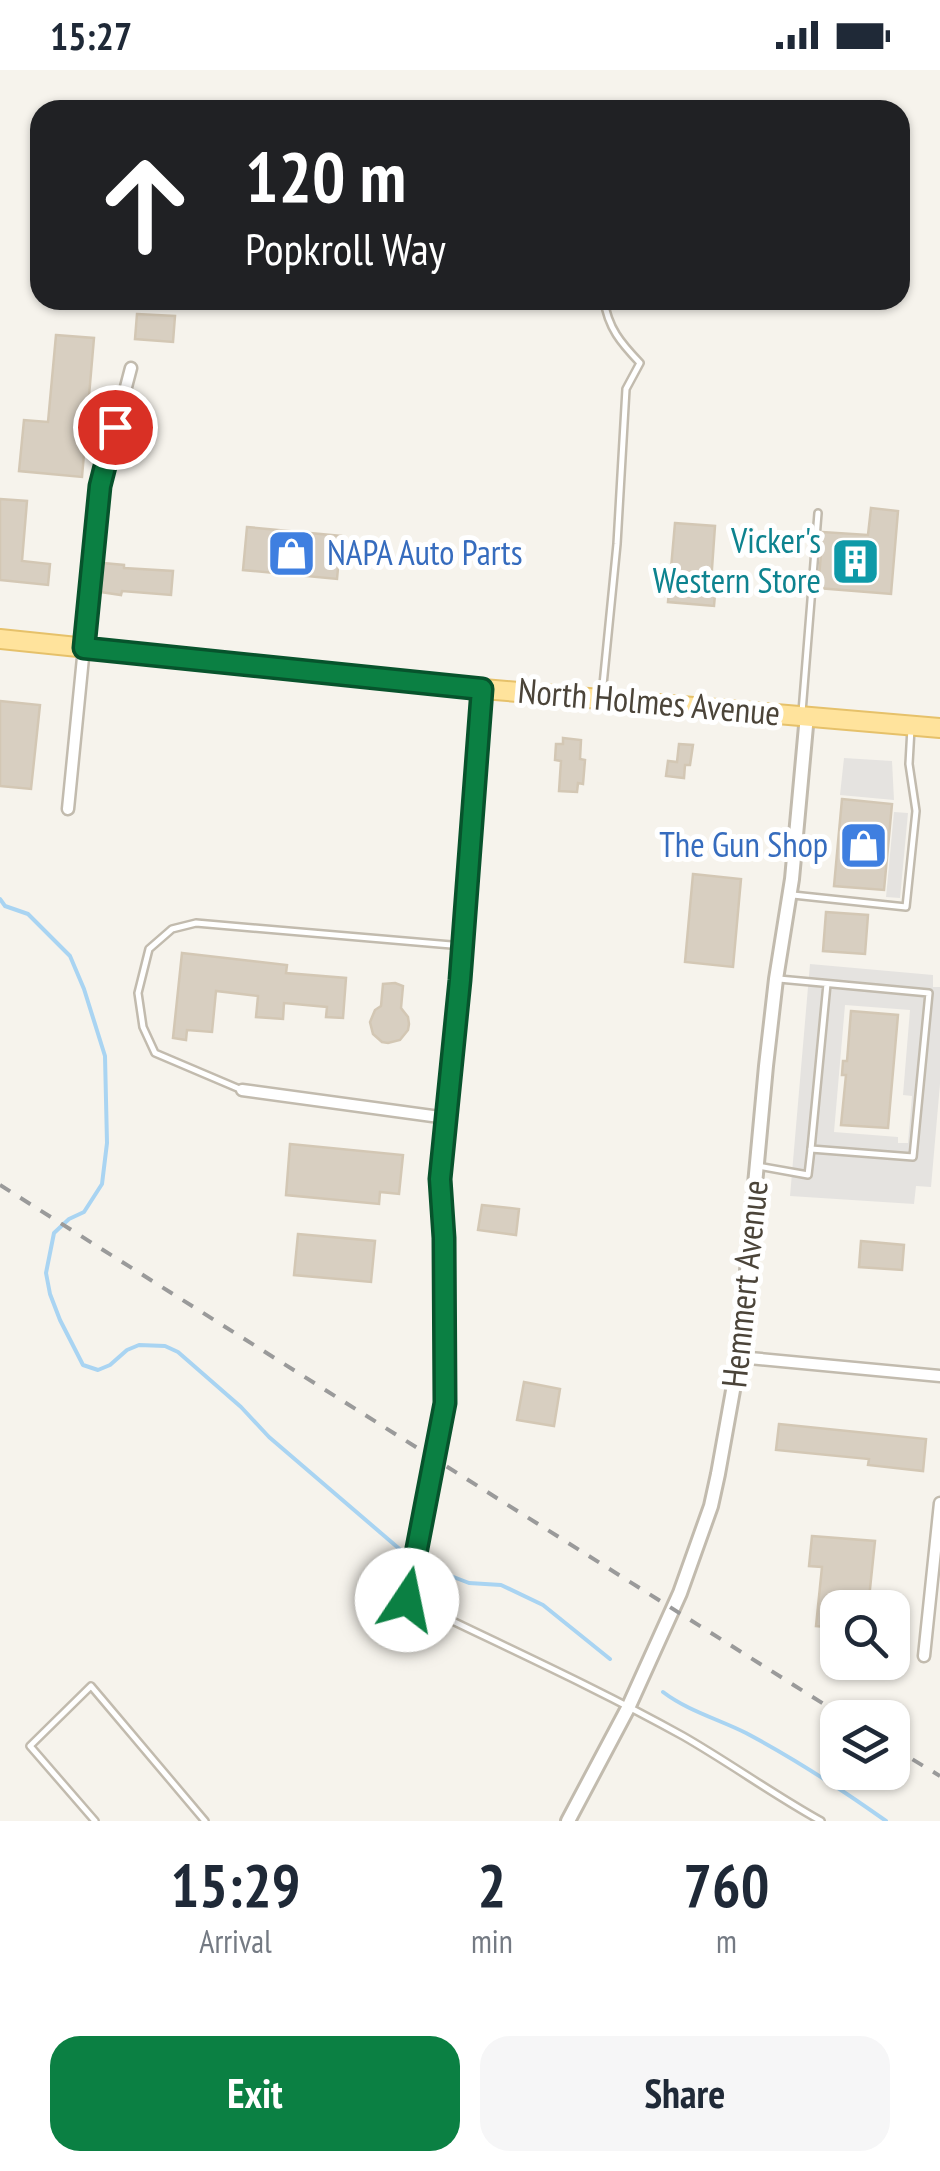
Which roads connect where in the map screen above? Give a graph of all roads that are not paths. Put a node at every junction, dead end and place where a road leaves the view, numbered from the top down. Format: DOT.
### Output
graph roads {
  1 [pos="605,310"];
  2 [pos="131,368"];
  3 [pos="818,513"];
  4 [pos="0,639"];
  5 [pos="84,648"];
  6 [pos="482,689"];
  7 [pos="602,698"];
  8 [pos="804,715"];
  9 [pos="912,725"];
  10 [pos="940,728"];
  11 [pos="68,809"];
  12 [pos="789,895"];
  13 [pos="462,946"];
  14 [pos="776,979"];
  15 [pos="827,984"];
  16 [pos="242,1090"];
  17 [pos="447,1118"];
  18 [pos="811,1149"];
  19 [pos="758,1166"];
  20 [pos="740,1356"];
  21 [pos="940,1376"];
  22 [pos="940,1503"];
  23 [pos="407,1600"];
  24 [pos="924,1656"];
  25 [pos="628,1708"];
  26 [pos="95,1821"];
  27 [pos="205,1821"];
  28 [pos="568,1821"];
  29 [pos="821,1821"];
  1 -- 7 [label="lane"];
  2 -- 5 [label="street"];
  3 -- 8 [label="lane"];
  4 -- 5 [label="main road, North Holmes Avenue"];
  5 -- 6 [label="main road, North Holmes Avenue"];
  5 -- 11 [label="street"];
  6 -- 7 [label="main road, North Holmes Avenue"];
  6 -- 13 [label="street"];
  7 -- 8 [label="main road, North Holmes Avenue"];
  8 -- 9 [label="main road, North Holmes Avenue"];
  8 -- 12 [label="street, Hemmert Avenue"];
  9 -- 10 [label="main road, North Holmes Avenue"];
  9 -- 12 [label="lane"];
  12 -- 14 [label="street, Hemmert Avenue"];
  13 -- 16 [label="lane"];
  13 -- 17 [label="street"];
  14 -- 15 [label="lane"];
  14 -- 19 [label="street, Hemmert Avenue"];
  15 -- 18 [label="lane"];
  15 -- 18 [label="lane"];
  16 -- 17 [label="street"];
  17 -- 23 [label="street"];
  18 -- 19 [label="lane"];
  19 -- 20 [label="street, Hemmert Avenue"];
  20 -- 21 [label="street"];
  20 -- 25 [label="street, Hemmert Avenue"];
  22 -- 24 [label="street"];
  23 -- 25 [label="lane"];
  25 -- 28 [label="street, Hemmert Avenue"];
  25 -- 29 [label="lane"];
  26 -- 27 [label="lane"];
}
